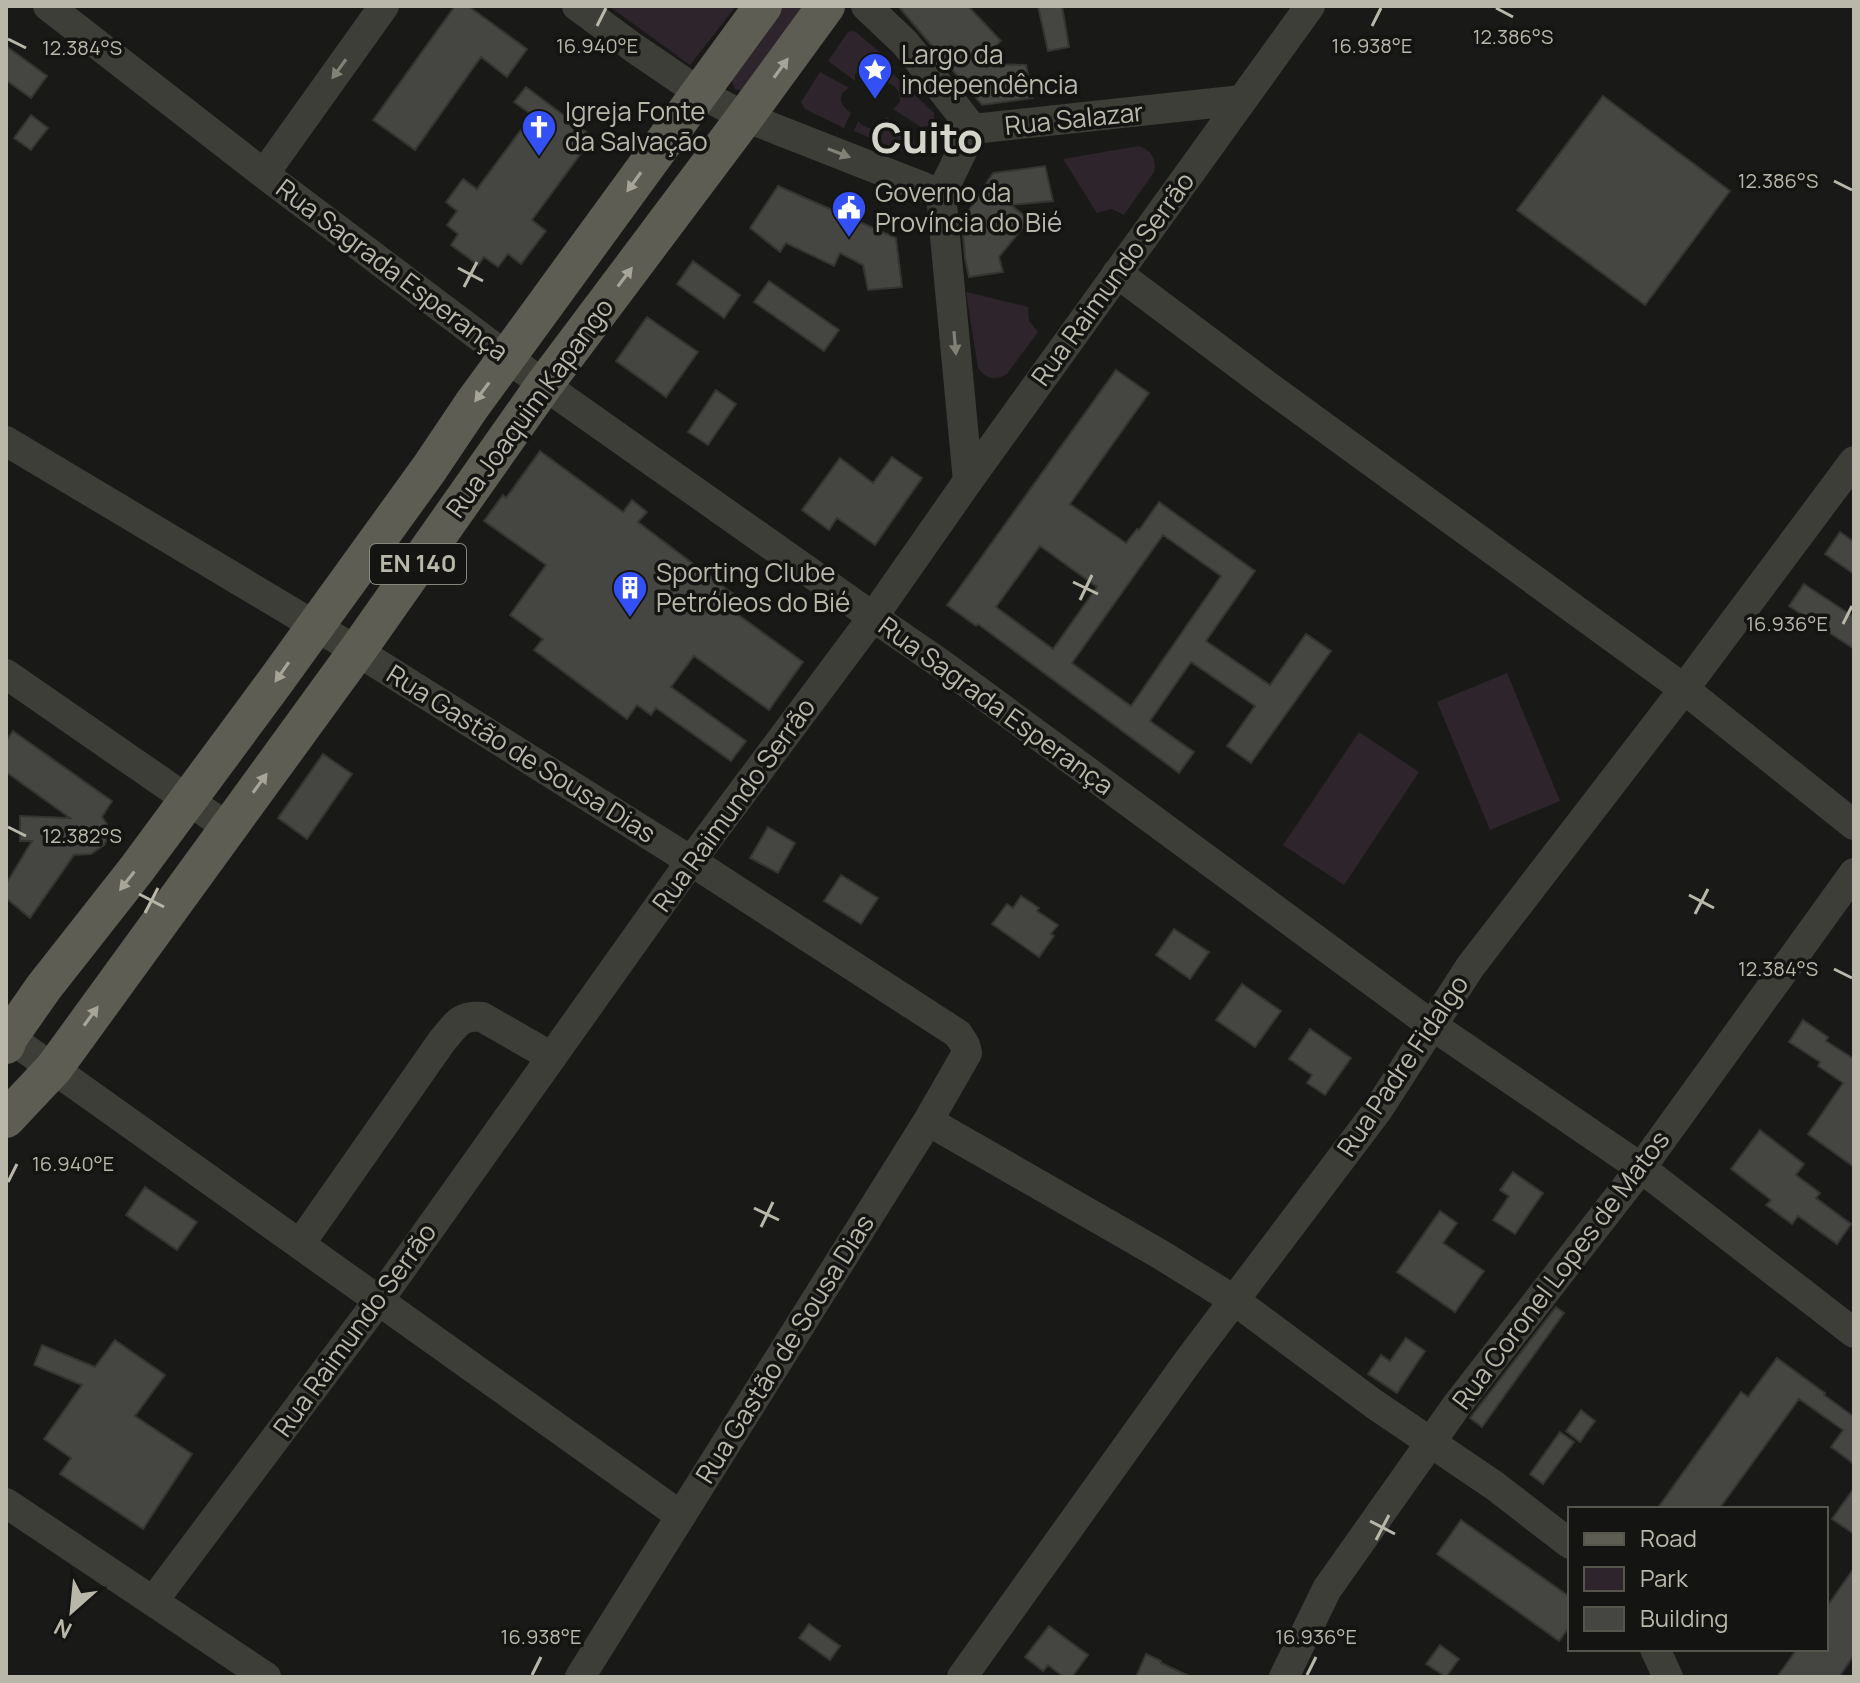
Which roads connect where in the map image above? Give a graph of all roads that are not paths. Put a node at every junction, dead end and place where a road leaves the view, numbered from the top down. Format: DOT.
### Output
graph roads {
  1 [pos="48,6"];
  2 [pos="384,6"];
  3 [pos="577,6"];
  4 [pos="763,6"];
  5 [pos="826,6"];
  6 [pos="866,6"];
  7 [pos="1310,6"];
  8 [pos="700,93"];
  9 [pos="1242,100"];
  10 [pos="745,117"];
  11 [pos="973,129"];
  12 [pos="264,174"];
  13 [pos="941,194"];
  14 [pos="1117,273"];
  15 [pos="508,357"];
  16 [pos="544,385"];
  17 [pos="6,441"];
  18 [pos="1854,461"];
  19 [pos="429,469"];
  20 [pos="968,481"];
  21 [pos="465,497"];
  22 [pos="393,517"];
  23 [pos="429,547"];
  24 [pos="873,617"];
  25 [pos="315,625"];
  26 [pos="357,651"];
  27 [pos="6,674"];
  28 [pos="1684,689"];
  29 [pos="187,801"];
  30 [pos="1854,825"];
  31 [pos="227,827"];
  32 [pos="691,861"];
  33 [pos="1854,873"];
  34 [pos="1433,1026"];
  35 [pos="7,1039"];
  36 [pos="552,1057"];
  37 [pos="54,1068"];
  38 [pos="6,1119"];
  39 [pos="928,1121"];
  40 [pos="1641,1168"];
  41 [pos="300,1244"];
  42 [pos="379,1300"];
  43 [pos="1234,1300"];
  44 [pos="1854,1333"];
  45 [pos="1430,1443"];
  46 [pos="6,1503"];
  47 [pos="681,1516"];
  48 [pos="1568,1542"];
  49 [pos="154,1600"];
  50 [pos="1656,1651"];
  51 [pos="964,1675"];
  52 [pos="266,1677"];
  53 [pos="580,1677"];
  54 [pos="1284,1677"];
  55 [pos="1668,1677"];
  1 -- 12 [label="street, Rua Sagrada Esperança"];
  2 -- 12 [label="street, one-way"];
  3 -- 8 [label="street"];
  4 -- 8 [label="main road, Rua Joaquim Kapango / EN 140"];
  10 -- 5 [label="main road, Rua Joaquim Kapango / EN 140, one-way"];
  6 -- 11 [label="street, Rua Salazar"];
  7 -- 9 [label="street, Rua Raimundo Serrão"];
  8 -- 10 [label="street"];
  8 -- 15 [label="main road, Rua Joaquim Kapango / EN 140, one-way"];
  9 -- 11 [label="street, Rua Salazar"];
  9 -- 14 [label="street, Rua Raimundo Serrão"];
  10 -- 13 [label="street, one-way"];
  16 -- 10 [label="main road, Rua Joaquim Kapango / EN 140, one-way"];
  11 -- 13 [label="street"];
  12 -- 15 [label="street, Rua Sagrada Esperança"];
  13 -- 20 [label="street, one-way"];
  14 -- 20 [label="street, Rua Raimundo Serrão"];
  14 -- 28 [label="street"];
  15 -- 16 [label="street, Rua Sagrada Esperança"];
  15 -- 19 [label="main road, Rua Joaquim Kapango / EN 140, one-way"];
  16 -- 21 [label="main road, Rua Joaquim Kapango / EN 140"];
  16 -- 24 [label="street, Rua Sagrada Esperança"];
  17 -- 25 [label="street, Rua Gastão de Sousa Dias"];
  18 -- 28 [label="street, Rua Padre Fidalgo"];
  19 -- 21 [label="main road"];
  19 -- 22 [label="main road, Rua Joaquim Kapango / EN 140"];
  20 -- 24 [label="street, Rua Raimundo Serrão"];
  21 -- 23 [label="main road, Rua Joaquim Kapango / EN 140"];
  22 -- 23 [label="main road"];
  22 -- 25 [label="main road, Rua Joaquim Kapango / EN 140"];
  23 -- 26 [label="main road, Rua Joaquim Kapango / EN 140"];
  24 -- 32 [label="street, Rua Raimundo Serrão"];
  24 -- 34 [label="street, Rua Sagrada Esperança"];
  25 -- 26 [label="street, Rua Gastão de Sousa Dias"];
  25 -- 29 [label="main road, Rua Joaquim Kapango / EN 140, one-way"];
  31 -- 26 [label="main road, Rua Joaquim Kapango / EN 140, one-way"];
  26 -- 32 [label="street, Rua Gastão de Sousa Dias"];
  27 -- 29 [label="street"];
  28 -- 30 [label="street"];
  28 -- 34 [label="street, Rua Padre Fidalgo"];
  29 -- 31 [label="street"];
  29 -- 35 [label="main road, Rua Joaquim Kapango / EN 140, one-way"];
  37 -- 31 [label="main road, Rua Joaquim Kapango / EN 140, one-way"];
  32 -- 36 [label="street, Rua Raimundo Serrão"];
  32 -- 39 [label="street, Rua Gastão de Sousa Dias"];
  33 -- 40 [label="street, Rua Coronel Lopes de Matos"];
  34 -- 40 [label="street, Rua Sagrada Esperança"];
  34 -- 43 [label="street, Rua Padre Fidalgo"];
  35 -- 37 [label="street"];
  36 -- 41 [label="street"];
  36 -- 42 [label="street, Rua Raimundo Serrão"];
  37 -- 38 [label="main road, Rua Joaquim Kapango / EN 140"];
  37 -- 41 [label="street"];
  39 -- 43 [label="street"];
  39 -- 47 [label="street, Rua Gastão de Sousa Dias"];
  40 -- 44 [label="street, Rua Sagrada Esperança"];
  40 -- 45 [label="street, Rua Coronel Lopes de Matos"];
  41 -- 42 [label="street"];
  42 -- 47 [label="street"];
  42 -- 49 [label="street, Rua Raimundo Serrão"];
  43 -- 45 [label="street"];
  43 -- 51 [label="street, Rua Padre Fidalgo"];
  45 -- 48 [label="street"];
  45 -- 54 [label="street, Rua Coronel Lopes de Matos"];
  46 -- 49 [label="street"];
  47 -- 53 [label="street, Rua Gastão de Sousa Dias"];
  49 -- 52 [label="street"];
  50 -- 55 [label="street"];
}
